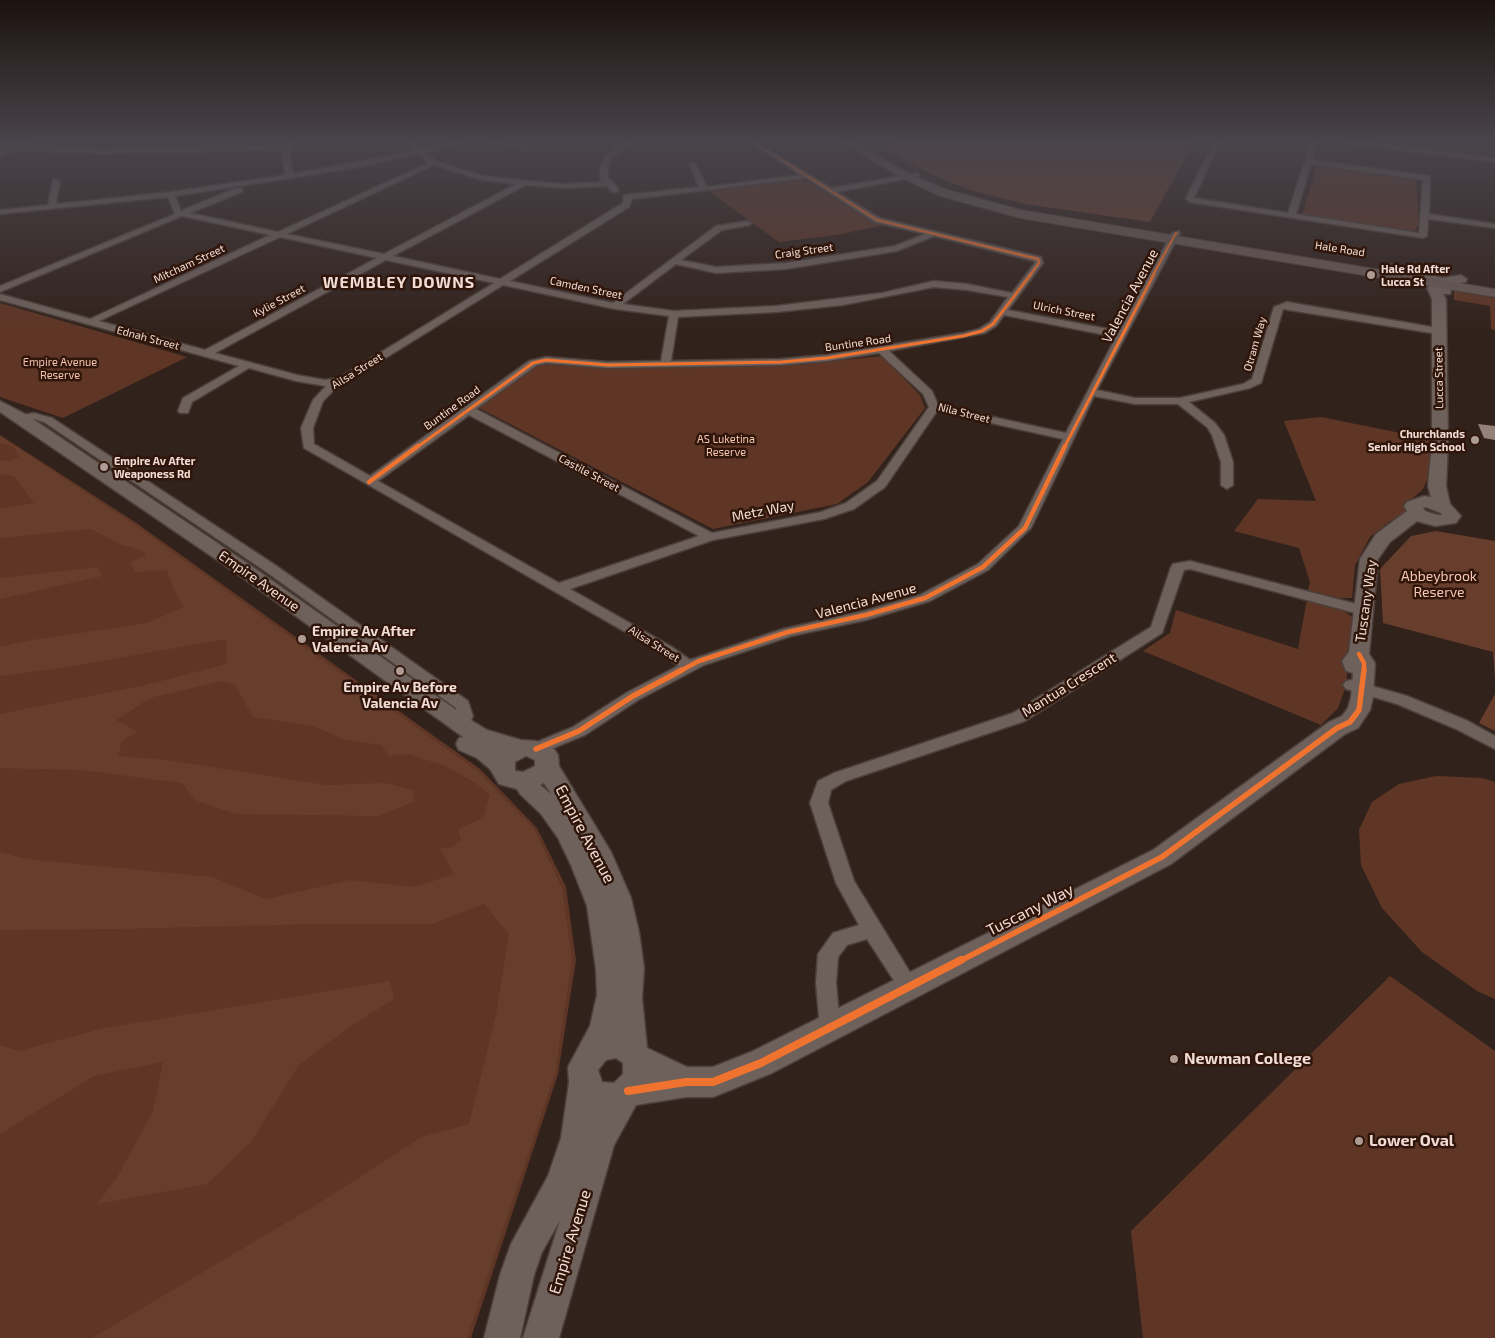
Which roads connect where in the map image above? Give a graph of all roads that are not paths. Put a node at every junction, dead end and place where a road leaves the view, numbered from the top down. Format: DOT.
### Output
graph roads {
  1 [pos="67,204"];
  2 [pos="174,204"];
  3 [pos="204,204"];
  4 [pos="346,204"];
  5 [pos="483,204"];
  6 [pos="626,204"];
  7 [pos="851,204"];
  8 [pos="985,204"];
  9 [pos="1219,204"];
  10 [pos="1295,204"];
  11 [pos="1425,204"];
  12 [pos="52,206"];
  13 [pos="0,212"];
  14 [pos="182,214"];
  15 [pos="1291,216"];
  16 [pos="1424,216"];
  17 [pos="747,223"];
  18 [pos="1495,226"];
  19 [pos="283,234"];
  20 [pos="933,234"];
  21 [pos="1175,236"];
  22 [pos="388,257"];
  23 [pos="677,262"];
  24 [pos="1390,268"];
  25 [pos="1461,279"];
  26 [pos="501,281"];
  27 [pos="1440,283"];
  28 [pos="1495,285"];
  29 [pos="0,288"];
  30 [pos="1495,293"];
  31 [pos="1015,296"];
  32 [pos="0,297"];
  33 [pos="615,306"];
  34 [pos="1002,312"];
  35 [pos="674,314"];
  36 [pos="90,322"];
  37 [pos="1438,331"];
  38 [pos="1122,335"];
  39 [pos="882,350"];
  40 [pos="205,354"];
  41 [pos="247,365"];
  42 [pos="665,365"];
  43 [pos="296,378"];
  44 [pos="340,381"];
  45 [pos="1091,392"];
  46 [pos="324,393"];
  47 [pos="1180,401"];
  48 [pos="0,406"];
  49 [pos="934,407"];
  50 [pos="467,409"];
  51 [pos="184,411"];
  52 [pos="0,415"];
  53 [pos="1070,438"];
  54 [pos="369,482"];
  55 [pos="1227,485"];
  56 [pos="1437,486"];
  57 [pos="1420,507"];
  58 [pos="1439,514"];
  59 [pos="1396,529"];
  60 [pos="710,537"];
  61 [pos="248,570"];
  62 [pos="558,588"];
  63 [pos="1363,610"];
  64 [pos="688,666"];
  65 [pos="1357,691"];
  66 [pos="1495,743"];
  67 [pos="536,761"];
  68 [pos="501,765"];
  69 [pos="871,929"];
  70 [pos="909,987"];
  71 [pos="830,1028"];
  72 [pos="592,1053"];
  73 [pos="635,1056"];
  74 [pos="686,1082"];
  75 [pos="584,1083"];
  76 [pos="627,1092"];
  77 [pos="502,1338"];
  78 [pos="541,1338"];
  1 -- 12 [label="street"];
  2 -- 14 [label="street"];
  3 -- 14 [label="street"];
  4 -- 19 [label="street, Mitcham Street"];
  5 -- 22 [label="street, Kylie Street"];
  6 -- 26 [label="street, Ailsa Street"];
  7 -- 20 [label="street, Buntine Road"];
  8 -- 21 [label="main road, Hale Road"];
  9 -- 15 [label="street"];
  10 -- 15 [label="street"];
  11 -- 16 [label="street"];
  12 -- 13 [label="street"];
  14 -- 19 [label="street, Camden Street"];
  14 -- 29 [label="street"];
  15 -- 16 [label="street"];
  16 -- 18 [label="street"];
  17 -- 23 [label="street"];
  19 -- 22 [label="street, Camden Street"];
  19 -- 36 [label="street, Mitcham Street"];
  20 -- 23 [label="street, Craig Street"];
  20 -- 31 [label="street, Buntine Road"];
  21 -- 24 [label="main road, Hale Road"];
  21 -- 27 [label="main road, Hale Road"];
  21 -- 38 [label="street, Valencia Avenue"];
  22 -- 26 [label="street, Camden Street"];
  22 -- 40 [label="street, Kylie Street"];
  23 -- 33 [label="street"];
  24 -- 25 [label="main road, Hale Road"];
  24 -- 27 [label="main road"];
  25 -- 27 [label="main road"];
  25 -- 28 [label="main road, Hale Road"];
  26 -- 33 [label="street, Camden Street"];
  26 -- 44 [label="street, Ailsa Street"];
  27 -- 30 [label="main road, Hale Road"];
  27 -- 37 [label="main road, Lucca Street"];
  31 -- 34 [label="street, Buntine Road"];
  31 -- 35 [label="street, Camden Street"];
  32 -- 36 [label="street, Ednah Street"];
  33 -- 35 [label="street, Camden Street"];
  34 -- 38 [label="street, Ulrich Street"];
  34 -- 39 [label="street, Buntine Road"];
  35 -- 42 [label="street"];
  36 -- 40 [label="street, Ednah Street"];
  37 -- 47 [label="street, Otram Way"];
  37 -- 56 [label="main road, Lucca Street"];
  38 -- 45 [label="street, Valencia Avenue"];
  39 -- 42 [label="street, Buntine Road"];
  39 -- 49 [label="street, Nila Street"];
  40 -- 41 [label="street, Ednah Street"];
  41 -- 43 [label="street, Ednah Street"];
  41 -- 51 [label="street"];
  42 -- 50 [label="street, Buntine Road"];
  43 -- 44 [label="street, Ednah Street"];
  43 -- 46 [label="street, Ednah Street"];
  44 -- 46 [label="street, Ailsa Street"];
  45 -- 47 [label="street, Otram Way"];
  45 -- 53 [label="street, Valencia Avenue"];
  46 -- 54 [label="street, Ailsa Street"];
  47 -- 55 [label="street"];
  48 -- 61 [label="main road, Empire Avenue"];
  49 -- 53 [label="street, Nila Street"];
  49 -- 60 [label="street, Metz Way"];
  50 -- 54 [label="street, Buntine Road"];
  50 -- 60 [label="street, Castile Street"];
  52 -- 61 [label="main road, Empire Avenue"];
  53 -- 64 [label="street, Valencia Avenue"];
  54 -- 62 [label="street, Ailsa Street"];
  56 -- 57 [label="main road"];
  56 -- 58 [label="main road, Lucca Street"];
  57 -- 58 [label="main road"];
  57 -- 59 [label="main road, Tuscany Way"];
  58 -- 59 [label="main road"];
  59 -- 63 [label="main road, Tuscany Way"];
  60 -- 62 [label="street, Metz Way"];
  61 -- 67 [label="main road, Empire Avenue"];
  61 -- 68 [label="main road, Empire Avenue"];
  62 -- 64 [label="street, Ailsa Street"];
  63 -- 65 [label="main road, Tuscany Way"];
  63 -- 69 [label="street, Mantua Crescent"];
  64 -- 67 [label="street, Valencia Avenue"];
  65 -- 66 [label="street"];
  65 -- 70 [label="main road, Tuscany Way"];
  67 -- 68 [label="main road"];
  67 -- 68 [label="main road, Empire Avenue"];
  67 -- 72 [label="main road, Empire Avenue"];
  67 -- 73 [label="main road, Empire Avenue"];
  69 -- 70 [label="street, Mantua Crescent"];
  69 -- 71 [label="street"];
  70 -- 71 [label="main road, Tuscany Way"];
  71 -- 74 [label="main road, Tuscany Way"];
  72 -- 73 [label="main road"];
  72 -- 75 [label="main road"];
  73 -- 74 [label="main road, Tuscany Way"];
  73 -- 76 [label="main road"];
  74 -- 76 [label="main road, Tuscany Way"];
  75 -- 76 [label="main road"];
  75 -- 77 [label="main road, Empire Avenue"];
  76 -- 78 [label="main road, Empire Avenue"];
}
